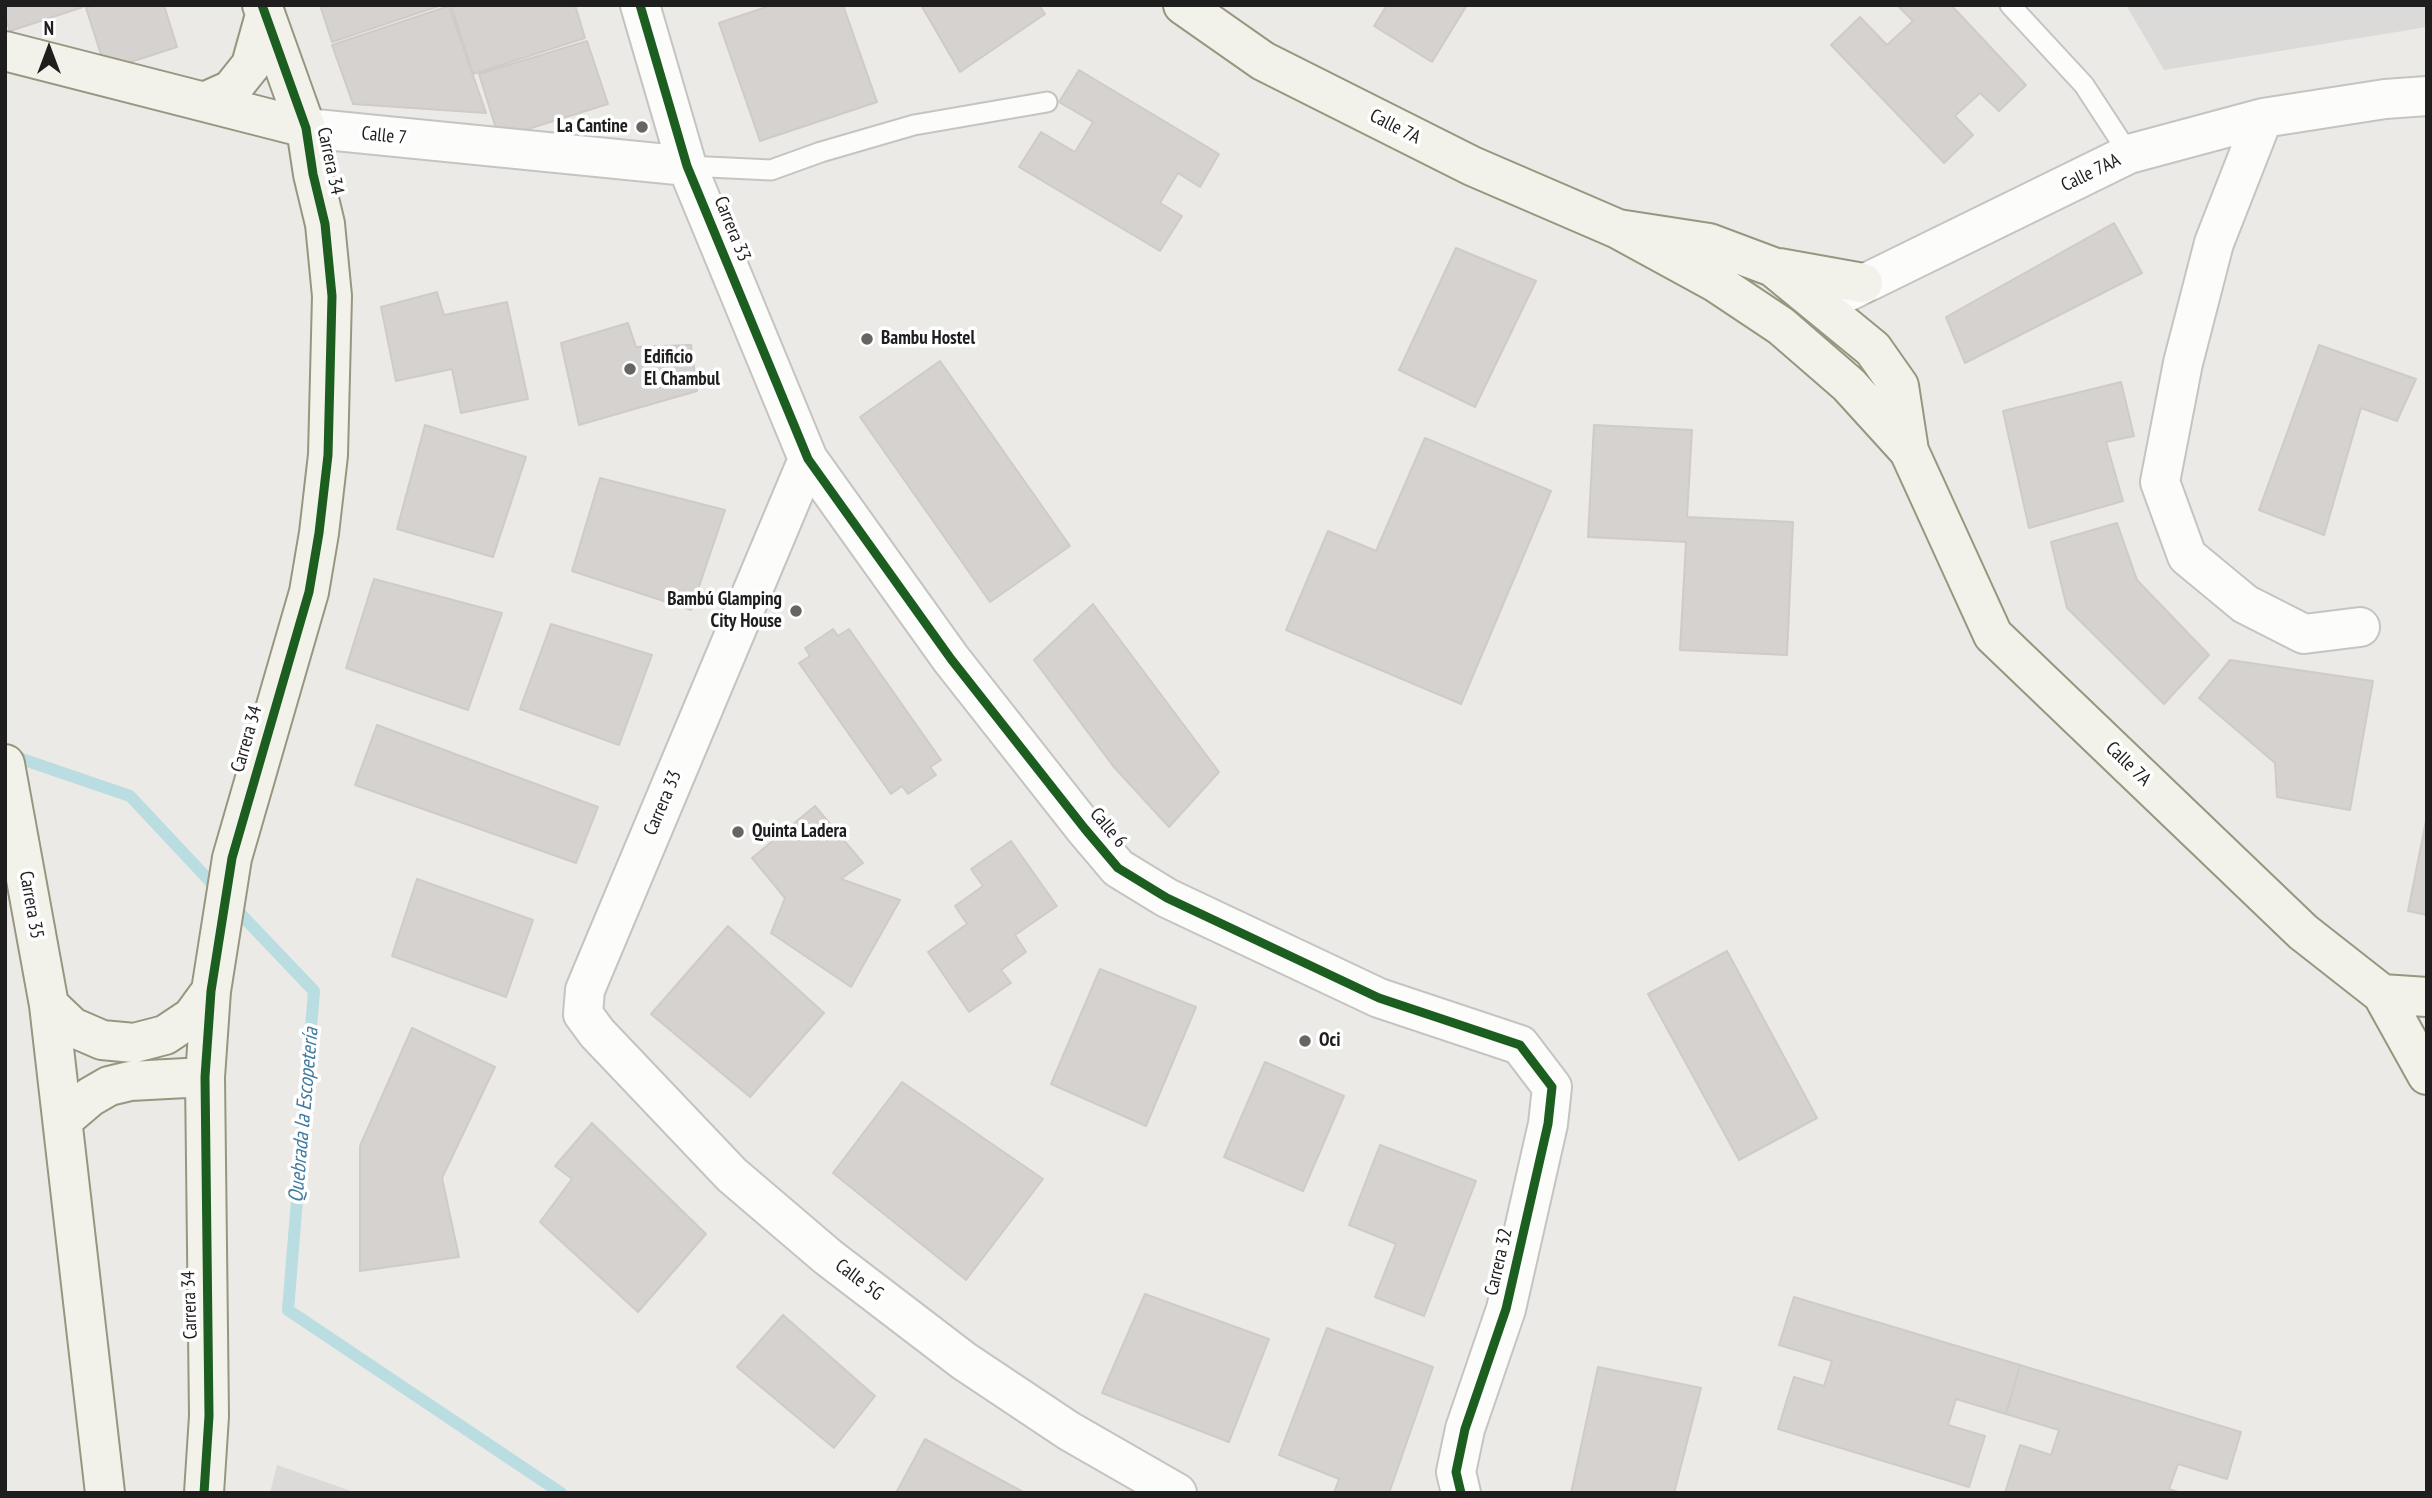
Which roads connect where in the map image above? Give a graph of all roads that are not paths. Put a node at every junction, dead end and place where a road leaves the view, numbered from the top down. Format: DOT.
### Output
graph roads {
  1 [pos="640,5"];
  2 [pos="1183,5"];
  3 [pos="2010,5"];
  4 [pos="264,10"];
  5 [pos="5,51"];
  6 [pos="2427,96"];
  7 [pos="204,102"];
  8 [pos="1047,102"];
  9 [pos="2263,118"];
  10 [pos="306,128"];
  11 [pos="2129,155"];
  12 [pos="687,166"];
  13 [pos="1618,229"];
  14 [pos="1773,267"];
  15 [pos="1863,283"];
  16 [pos="1822,306"];
  17 [pos="1781,327"];
  18 [pos="1909,451"];
  19 [pos="808,460"];
  20 [pos="2360,627"];
  21 [pos="8,780"];
  22 [pos="214,974"];
  23 [pos="2382,994"];
  24 [pos="2427,997"];
  25 [pos="50,1005"];
  26 [pos="583,1014"];
  27 [pos="1520,1045"];
  28 [pos="2427,1075"];
  29 [pos="205,1077"];
  30 [pos="63,1120"];
  31 [pos="106,1493"];
  32 [pos="204,1493"];
  33 [pos="1177,1493"];
  34 [pos="1461,1493"];
  1 -- 12 [label="street, Carrera 33"];
  2 -- 13 [label="street, Calle 7A"];
  3 -- 11 [label="lane"];
  4 -- 7 [label="street"];
  4 -- 10 [label="street, Carrera 34"];
  5 -- 7 [label="street, Calle 7"];
  6 -- 9 [label="street, Calle 7AA"];
  7 -- 10 [label="street, Calle 7"];
  8 -- 12 [label="lane"];
  9 -- 11 [label="street, Calle 7AA"];
  9 -- 20 [label="street"];
  10 -- 12 [label="street, Calle 7"];
  10 -- 22 [label="street, Carrera 34"];
  11 -- 15 [label="street, Calle 7AA"];
  12 -- 19 [label="street, Carrera 33"];
  13 -- 14 [label="street, Calle 7A"];
  13 -- 17 [label="street, Calle 7A"];
  14 -- 15 [label="street"];
  14 -- 16 [label="street, Calle 7A"];
  15 -- 16 [label="street, Calle 7AA"];
  16 -- 17 [label="street, Calle 7AA"];
  16 -- 18 [label="street, Calle 7A"];
  17 -- 18 [label="street, Calle 7A"];
  18 -- 23 [label="street, Calle 7A"];
  19 -- 26 [label="street, Carrera 33"];
  19 -- 27 [label="street, Calle 6"];
  21 -- 25 [label="street, Carrera 35"];
  22 -- 25 [label="street"];
  22 -- 29 [label="street, Carrera 34"];
  23 -- 24 [label="street"];
  23 -- 28 [label="street"];
  25 -- 30 [label="street"];
  26 -- 33 [label="street, Calle 5G"];
  27 -- 34 [label="street, Carrera 32"];
  29 -- 30 [label="street"];
  29 -- 32 [label="street, Carrera 34"];
  30 -- 31 [label="street"];
}
